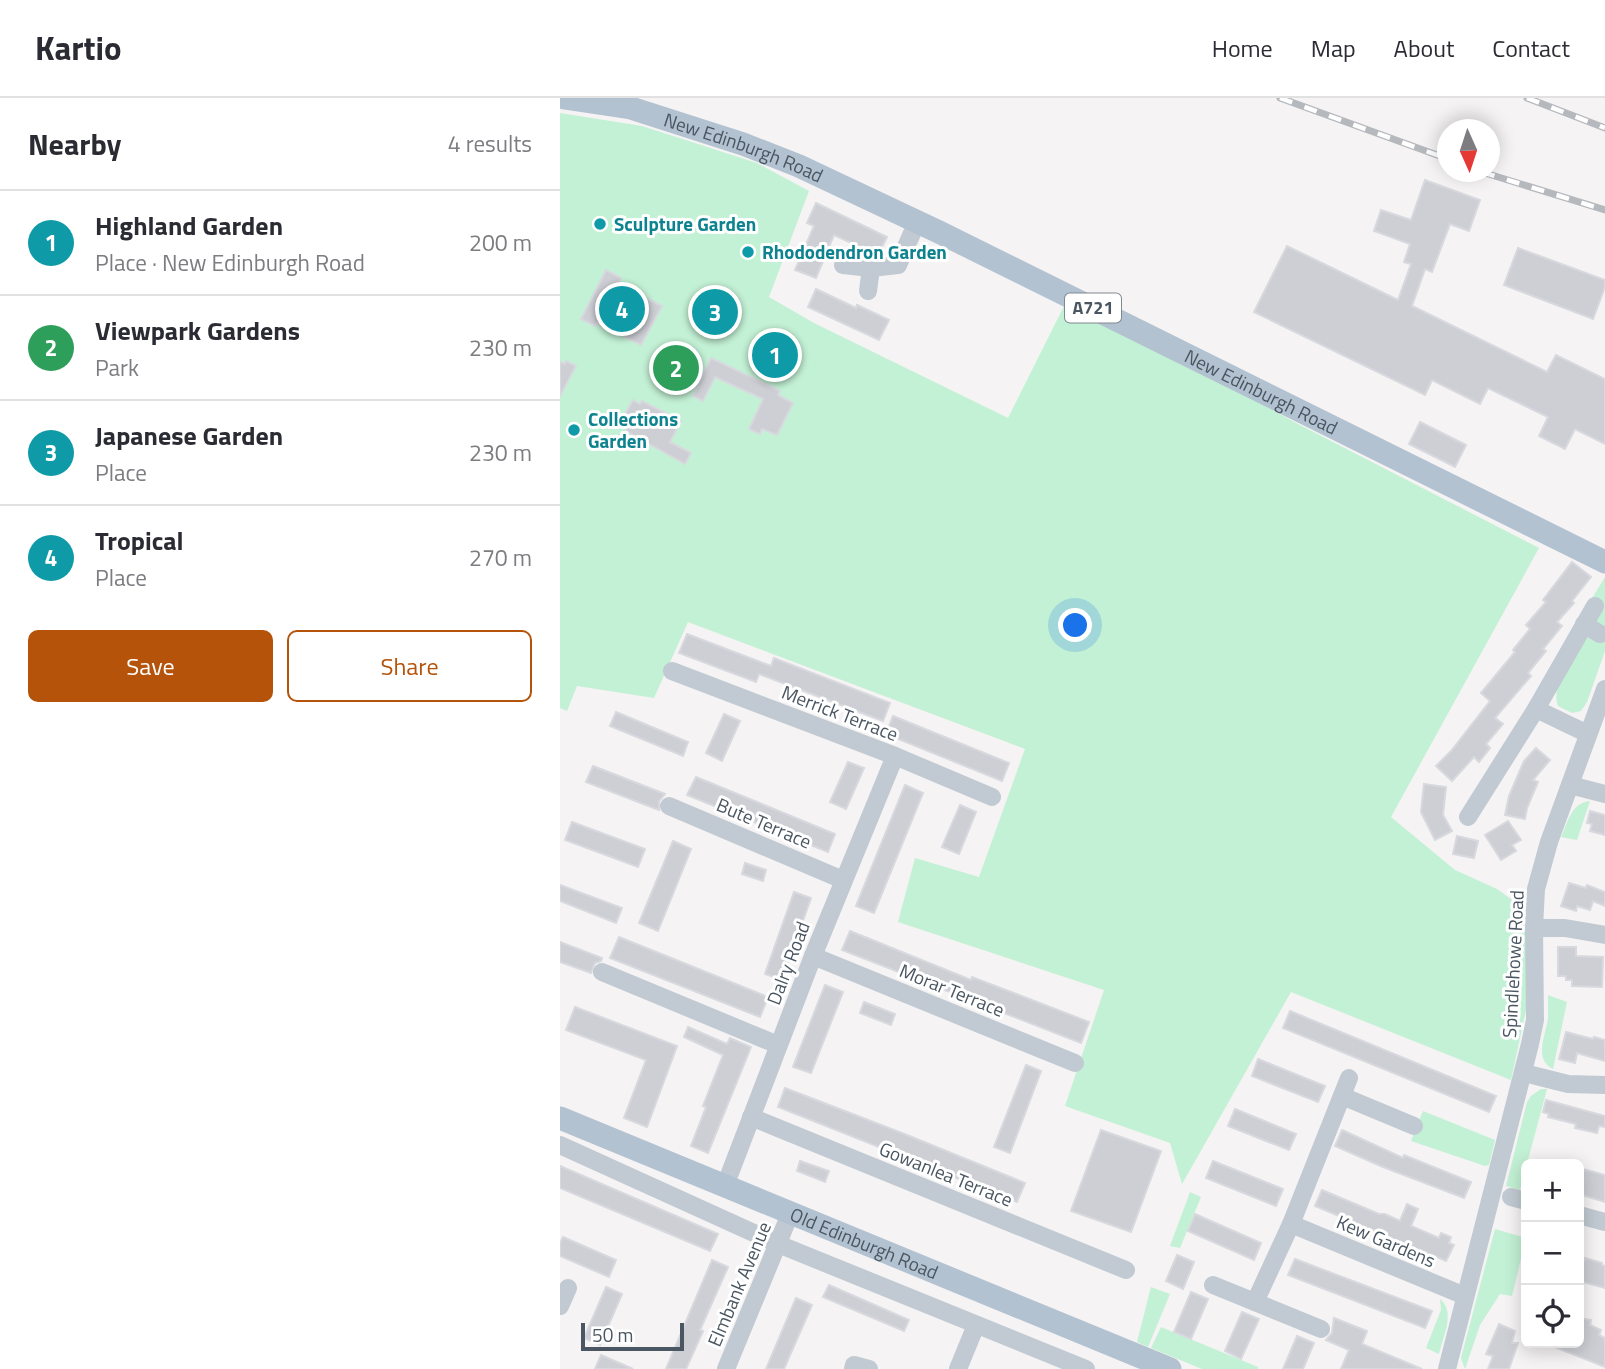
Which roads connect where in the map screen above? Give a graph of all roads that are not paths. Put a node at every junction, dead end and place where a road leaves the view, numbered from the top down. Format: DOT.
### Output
graph roads {
  1 [pos="564,98"];
  2 [pos="917,222"];
  3 [pos="844,265"];
  4 [pos="871,268"];
  5 [pos="868,291"];
  6 [pos="1605,562"];
  7 [pos="1595,606"];
  8 [pos="1584,624"];
  9 [pos="1600,634"];
  10 [pos="672,671"];
  11 [pos="1605,689"];
  12 [pos="1536,709"];
  13 [pos="1588,734"];
  14 [pos="895,757"];
  15 [pos="1570,785"];
  16 [pos="1605,794"];
  17 [pos="992,797"];
  18 [pos="669,806"];
  19 [pos="1468,817"];
  20 [pos="844,880"];
  21 [pos="1534,928"];
  22 [pos="1605,935"];
  23 [pos="813,956"];
  24 [pos="602,972"];
  25 [pos="778,1045"];
  26 [pos="1075,1063"];
  27 [pos="1524,1073"];
  28 [pos="1349,1078"];
  29 [pos="1605,1086"];
  30 [pos="1342,1096"];
  31 [pos="751,1117"];
  32 [pos="560,1118"];
  33 [pos="1414,1126"];
  34 [pos="562,1145"];
  35 [pos="725,1185"];
  36 [pos="790,1214"];
  37 [pos="1584,1216"];
  38 [pos="1605,1222"];
  39 [pos="1291,1224"];
  40 [pos="778,1244"];
  41 [pos="1126,1270"];
  42 [pos="1213,1285"];
  43 [pos="568,1288"];
  44 [pos="1465,1296"];
  45 [pos="1255,1302"];
  46 [pos="560,1306"];
  47 [pos="976,1325"];
  48 [pos="1321,1329"];
  49 [pos="726,1369"];
  50 [pos="853,1369"];
  51 [pos="869,1369"];
  52 [pos="958,1369"];
  53 [pos="1086,1369"];
  54 [pos="1170,1369"];
  55 [pos="1447,1369"];
  1 -- 2 [label="main road, New Edinburgh Road / A721"];
  2 -- 4 [label="street"];
  2 -- 6 [label="main road, New Edinburgh Road / A721"];
  3 -- 4 [label="street"];
  4 -- 5 [label="street"];
  7 -- 8 [label="street"];
  8 -- 9 [label="street"];
  8 -- 12 [label="street"];
  10 -- 14 [label="street, Merrick Terrace"];
  11 -- 13 [label="street, Spindlehowe Road"];
  12 -- 13 [label="street"];
  12 -- 19 [label="street"];
  13 -- 15 [label="street, Spindlehowe Road"];
  14 -- 17 [label="street, Merrick Terrace"];
  14 -- 20 [label="street, Dalry Road"];
  15 -- 16 [label="street"];
  15 -- 21 [label="street, Spindlehowe Road"];
  18 -- 20 [label="street, Bute Terrace"];
  20 -- 23 [label="street, Dalry Road"];
  21 -- 22 [label="street"];
  21 -- 27 [label="street, Spindlehowe Road"];
  23 -- 25 [label="street, Dalry Road"];
  23 -- 26 [label="street, Morar Terrace"];
  24 -- 25 [label="street"];
  25 -- 31 [label="street, Dalry Road"];
  27 -- 29 [label="street"];
  27 -- 44 [label="street, Spindlehowe Road"];
  28 -- 30 [label="street"];
  30 -- 33 [label="street"];
  30 -- 39 [label="street"];
  31 -- 35 [label="street, Dalry Road"];
  31 -- 41 [label="street, Gowanlea Terrace"];
  32 -- 35 [label="main road, Old Edinburgh Road"];
  34 -- 40 [label="street, Old Edinburgh Road"];
  35 -- 36 [label="main road, Old Edinburgh Road"];
  36 -- 40 [label="street, Elmbank Avenue"];
  36 -- 54 [label="main road, Old Edinburgh Road"];
  37 -- 38 [label="street"];
  39 -- 44 [label="street, Kew Gardens"];
  39 -- 45 [label="street"];
  40 -- 47 [label="street, Old Edinburgh Road"];
  40 -- 49 [label="street, Elmbank Avenue"];
  42 -- 45 [label="street"];
  43 -- 46 [label="street"];
  44 -- 55 [label="street, Spindlehowe Road"];
  45 -- 48 [label="street"];
  47 -- 52 [label="street"];
  47 -- 53 [label="street, Old Edinburgh Road"];
  50 -- 51 [label="street"];
}
